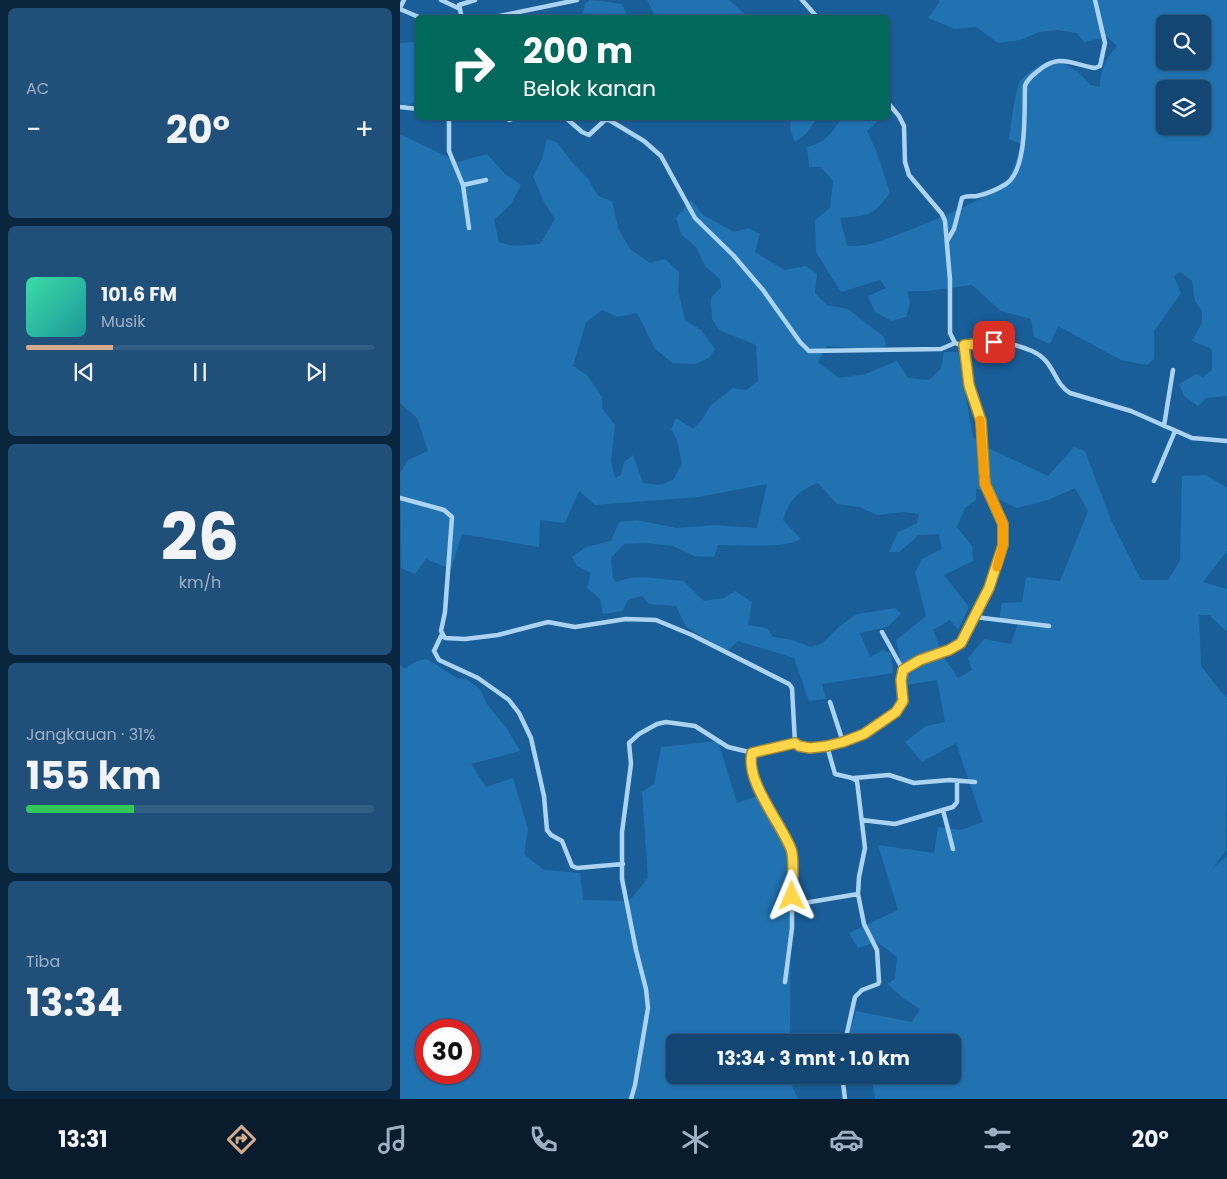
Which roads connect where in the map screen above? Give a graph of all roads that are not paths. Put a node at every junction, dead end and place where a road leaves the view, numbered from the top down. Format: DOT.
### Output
graph roads {
  1 [pos="404,0"];
  2 [pos="441,0"];
  3 [pos="475,0"];
  4 [pos="577,0"];
  5 [pos="802,0"];
  6 [pos="1095,0"];
  7 [pos="400,8"];
  8 [pos="458,8"];
  9 [pos="415,15"];
  10 [pos="461,15"];
  11 [pos="504,15"];
  12 [pos="815,15"];
  13 [pos="890,105"];
  14 [pos="400,107"];
  15 [pos="415,109"];
  16 [pos="449,120"];
  17 [pos="568,120"];
  18 [pos="605,120"];
  19 [pos="609,120"];
  20 [pos="486,180"];
  21 [pos="463,185"];
  22 [pos="468,228"];
  23 [pos="947,241"];
  24 [pos="955,343"];
  25 [pos="964,345"];
  26 [pos="1173,370"];
  27 [pos="1164,426"];
  28 [pos="1175,431"];
  29 [pos="1227,441"];
  30 [pos="1154,481"];
  31 [pos="400,498"];
  32 [pos="975,617"];
  33 [pos="1049,626"];
  34 [pos="882,632"];
  35 [pos="442,634"];
  36 [pos="903,670"];
  37 [pos="830,702"];
  38 [pos="843,742"];
  39 [pos="795,743"];
  40 [pos="827,746"];
  41 [pos="752,753"];
  42 [pos="854,778"];
  43 [pos="957,781"];
  44 [pos="975,782"];
  45 [pos="943,810"];
  46 [pos="862,820"];
  47 [pos="953,850"];
  48 [pos="623,864"];
  49 [pos="858,894"];
  50 [pos="792,905"];
  51 [pos="786,982"];
  52 [pos="847,1034"];
  53 [pos="843,1084"];
  54 [pos="631,1099"];
  55 [pos="845,1099"];
  1 -- 7 [label="street"];
  2 -- 8 [label="street"];
  3 -- 8 [label="street"];
  4 -- 11 [label="street"];
  5 -- 12 [label="street"];
  6 -- 23 [label="street"];
  7 -- 9 [label="street"];
  8 -- 10 [label="street"];
  13 -- 23 [label="street"];
  14 -- 15 [label="street"];
  16 -- 21 [label="street"];
  17 -- 18 [label="street"];
  19 -- 24 [label="street"];
  20 -- 21 [label="street"];
  21 -- 22 [label="street"];
  23 -- 24 [label="street"];
  24 -- 25 [label="street"];
  25 -- 27 [label="street"];
  25 -- 32 [label="street"];
  26 -- 27 [label="street"];
  27 -- 28 [label="street"];
  28 -- 29 [label="street"];
  28 -- 30 [label="street"];
  31 -- 35 [label="street"];
  32 -- 33 [label="street"];
  32 -- 36 [label="street"];
  34 -- 36 [label="street"];
  35 -- 39 [label="street"];
  35 -- 48 [label="street"];
  36 -- 38 [label="street"];
  37 -- 38 [label="street"];
  38 -- 40 [label="street"];
  39 -- 40 [label="street"];
  39 -- 41 [label="street"];
  40 -- 42 [label="street"];
  41 -- 48 [label="street"];
  41 -- 50 [label="street"];
  42 -- 43 [label="street"];
  42 -- 46 [label="street"];
  43 -- 44 [label="street"];
  43 -- 45 [label="street"];
  45 -- 46 [label="street"];
  45 -- 47 [label="street"];
  46 -- 49 [label="street"];
  48 -- 54 [label="street"];
  49 -- 50 [label="street"];
  49 -- 52 [label="street"];
  50 -- 51 [label="street"];
  53 -- 55 [label="street"];
}
